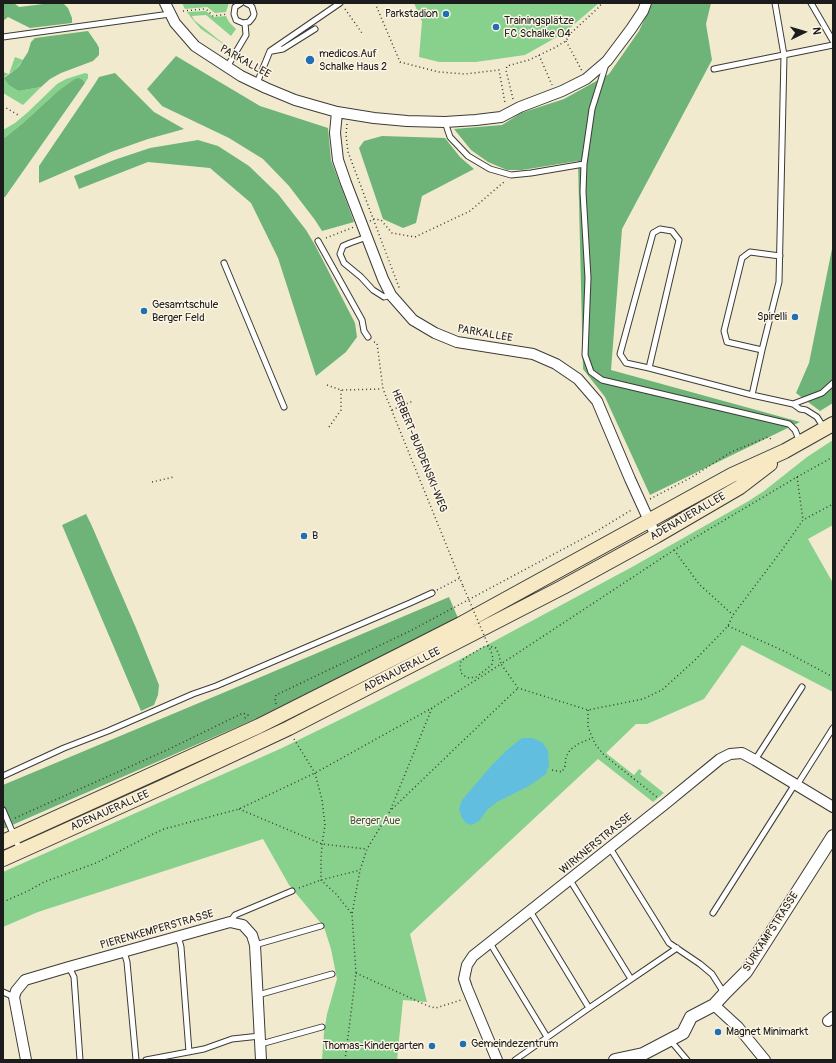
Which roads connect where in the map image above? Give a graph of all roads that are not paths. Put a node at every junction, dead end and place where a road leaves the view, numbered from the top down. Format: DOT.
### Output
graph roads {
  1 [pos="165,3"];
  2 [pos="241,3"];
  3 [pos="246,3"];
  4 [pos="340,3"];
  5 [pos="646,3"];
  6 [pos="775,3"];
  7 [pos="811,3"];
  8 [pos="170,14"];
  9 [pos="245,23"];
  10 [pos="315,29"];
  11 [pos="3,37"];
  12 [pos="833,41"];
  13 [pos="833,45"];
  14 [pos="270,51"];
  15 [pos="784,55"];
  16 [pos="607,61"];
  17 [pos="227,67"];
  18 [pos="714,68"];
  19 [pos="256,83"];
  20 [pos="337,112"];
  21 [pos="445,122"];
  22 [pos="584,164"];
  23 [pos="367,237"];
  24 [pos="318,241"];
  25 [pos="780,256"];
  26 [pos="224,263"];
  27 [pos="391,295"];
  28 [pos="368,337"];
  29 [pos="762,350"];
  30 [pos="649,368"];
  31 [pos="833,383"];
  32 [pos="752,394"];
  33 [pos="792,404"];
  34 [pos="284,407"];
  35 [pos="829,427"];
  36 [pos="800,443"];
  37 [pos="785,452"];
  38 [pos="650,520"];
  39 [pos="656,536"];
  40 [pos="432,593"];
  41 [pos="802,687"];
  42 [pos="833,728"];
  43 [pos="755,760"];
  44 [pos="3,776"];
  45 [pos="796,784"];
  46 [pos="833,807"];
  47 [pos="3,810"];
  48 [pos="833,836"];
  49 [pos="9,840"];
  50 [pos="610,848"];
  51 [pos="20,851"];
  52 [pos="3,859"];
  53 [pos="570,880"];
  54 [pos="292,891"];
  55 [pos="530,911"];
  56 [pos="713,912"];
  57 [pos="230,922"];
  58 [pos="321,926"];
  59 [pos="178,936"];
  60 [pos="490,943"];
  61 [pos="255,945"];
  62 [pos="677,948"];
  63 [pos="124,952"];
  64 [pos="69,967"];
  65 [pos="332,974"];
  66 [pos="631,980"];
  67 [pos="3,992"];
  68 [pos="725,993"];
  69 [pos="258,995"];
  70 [pos="14,997"];
  71 [pos="714,1005"];
  72 [pos="589,1008"];
  73 [pos="322,1027"];
  74 [pos="547,1037"];
  75 [pos="260,1040"];
  76 [pos="670,1040"];
  77 [pos="189,1052"];
  78 [pos="26,1060"];
  79 [pos="80,1060"];
  80 [pos="136,1060"];
  81 [pos="146,1060"];
  82 [pos="261,1060"];
  83 [pos="497,1060"];
  84 [pos="515,1060"];
  85 [pos="615,1060"];
  86 [pos="687,1060"];
  87 [pos="765,1060"];
  1 -- 8 [label="street, PARKALLEE"];
  2 -- 9 [label="lane"];
  3 -- 9 [label="lane"];
  4 -- 14 [label="lane"];
  5 -- 16 [label="street, PARKALLEE"];
  6 -- 15 [label="lane"];
  7 -- 12 [label="lane"];
  8 -- 11 [label="lane"];
  8 -- 17 [label="street, PARKALLEE"];
  9 -- 17 [label="lane"];
  10 -- 14 [label="lane"];
  13 -- 15 [label="lane"];
  14 -- 19 [label="lane"];
  15 -- 18 [label="lane"];
  15 -- 25 [label="lane"];
  16 -- 21 [label="street, PARKALLEE"];
  16 -- 22 [label="lane"];
  17 -- 19 [label="street, PARKALLEE"];
  19 -- 20 [label="street, PARKALLEE"];
  20 -- 21 [label="street, PARKALLEE"];
  20 -- 23 [label="street, PARKALLEE"];
  21 -- 22 [label="lane"];
  22 -- 36 [label="lane"];
  23 -- 27 [label="street, PARKALLEE"];
  23 -- 27 [label="lane"];
  24 -- 28 [label="lane"];
  25 -- 29 [label="lane"];
  25 -- 29 [label="lane"];
  26 -- 34 [label="lane"];
  27 -- 38 [label="street, PARKALLEE"];
  29 -- 32 [label="lane"];
  30 -- 30 [label="lane"];
  30 -- 32 [label="lane"];
  31 -- 33 [label="lane"];
  32 -- 33 [label="lane"];
  33 -- 35 [label="lane"];
  35 -- 36 [label="main road, ADENAUERALLEE"];
  36 -- 37 [label="main road, ADENAUERALLEE"];
  37 -- 38 [label="main road, ADENAUERALLEE"];
  37 -- 39 [label="main road, ADENAUERALLEE"];
  38 -- 39 [label="street, PARKALLEE"];
  38 -- 49 [label="main road, ADENAUERALLEE"];
  39 -- 51 [label="main road, ADENAUERALLEE"];
  40 -- 44 [label="lane"];
  41 -- 43 [label="lane"];
  42 -- 45 [label="lane"];
  43 -- 45 [label="street, WIRKNERSTRASSE"];
  43 -- 50 [label="street, WIRKNERSTRASSE"];
  45 -- 46 [label="street, WIRKNERSTRASSE"];
  45 -- 56 [label="lane"];
  47 -- 49 [label="lane"];
  48 -- 68 [label="street, SURKAMPSTRASSE"];
  49 -- 51 [label="lane"];
  50 -- 53 [label="street, WIRKNERSTRASSE"];
  50 -- 62 [label="lane"];
  51 -- 52 [label="main road, ADENAUERALLEE"];
  53 -- 55 [label="street, WIRKNERSTRASSE"];
  53 -- 66 [label="lane"];
  54 -- 57 [label="lane"];
  55 -- 60 [label="street, WIRKNERSTRASSE"];
  55 -- 72 [label="lane"];
  57 -- 59 [label="street, PIERENKEMPERSTRASSE"];
  57 -- 61 [label="street, PIERENKEMPERSTRASSE"];
  58 -- 61 [label="lane"];
  59 -- 63 [label="street, PIERENKEMPERSTRASSE"];
  59 -- 77 [label="lane"];
  60 -- 74 [label="lane"];
  60 -- 83 [label="street, WIRKNERSTRASSE"];
  61 -- 69 [label="street, PIERENKEMPERSTRASSE"];
  62 -- 66 [label="lane"];
  62 -- 68 [label="lane"];
  63 -- 64 [label="street, PIERENKEMPERSTRASSE"];
  63 -- 80 [label="lane"];
  64 -- 70 [label="street, PIERENKEMPERSTRASSE"];
  64 -- 79 [label="lane"];
  65 -- 69 [label="lane"];
  66 -- 72 [label="lane"];
  67 -- 70 [label="lane"];
  68 -- 71 [label="street, SURKAMPSTRASSE"];
  69 -- 75 [label="street, PIERENKEMPERSTRASSE"];
  70 -- 78 [label="street"];
  71 -- 76 [label="street, SURKAMPSTRASSE"];
  71 -- 87 [label="street"];
  72 -- 74 [label="lane"];
  73 -- 75 [label="lane"];
  74 -- 84 [label="lane"];
  75 -- 77 [label="lane"];
  75 -- 82 [label="street, PIERENKEMPERSTRASSE"];
  76 -- 85 [label="street, SURKAMPSTRASSE"];
  76 -- 86 [label="lane"];
  77 -- 81 [label="lane"];
}
